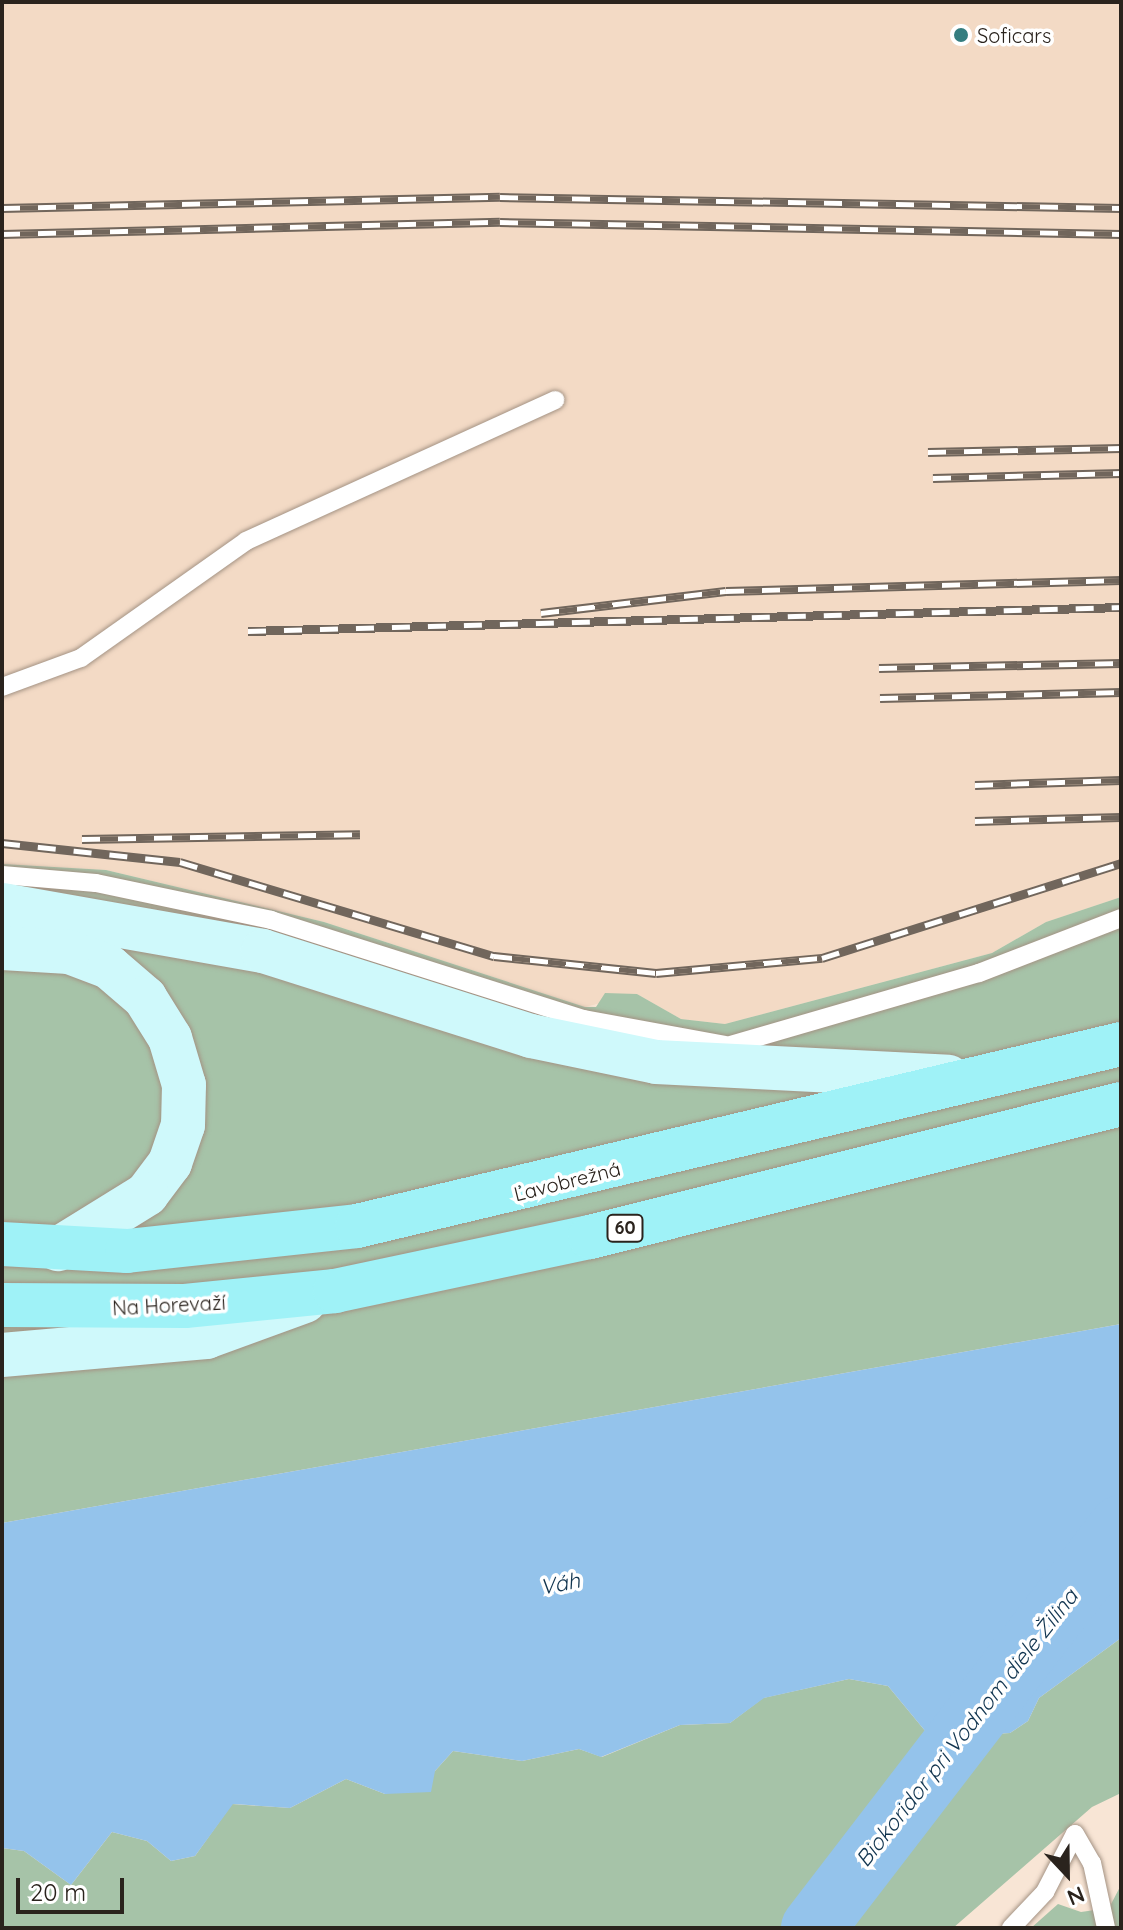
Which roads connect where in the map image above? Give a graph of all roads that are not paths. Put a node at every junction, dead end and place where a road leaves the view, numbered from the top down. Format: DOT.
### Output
graph roads {
  1 [pos="555,400"];
  2 [pos="2,687"];
  3 [pos="2,875"];
  4 [pos="2,905"];
  5 [pos="1121,918"];
  6 [pos="2,948"];
  7 [pos="1121,1044"];
  8 [pos="979,1078"];
  9 [pos="1121,1104"];
  10 [pos="2,1244"];
  11 [pos="58,1249"];
  12 [pos="335,1291"];
  13 [pos="2,1305"];
  14 [pos="2,1355"];
  15 [pos="1011,1928"];
  16 [pos="1106,1928"];
  1 -- 2 [label="lane"];
  3 -- 5 [label="lane"];
  4 -- 8 [label="main road"];
  6 -- 11 [label="main road"];
  7 -- 8 [label="main road, Ľavobrežná"];
  8 -- 11 [label="main road, Ľavobrežná"];
  9 -- 12 [label="main road, 60"];
  10 -- 11 [label="main road, Ľavobrežná"];
  12 -- 13 [label="main road, Na Horevaží / 60"];
  12 -- 14 [label="main road"];
  15 -- 16 [label="lane"];
}
